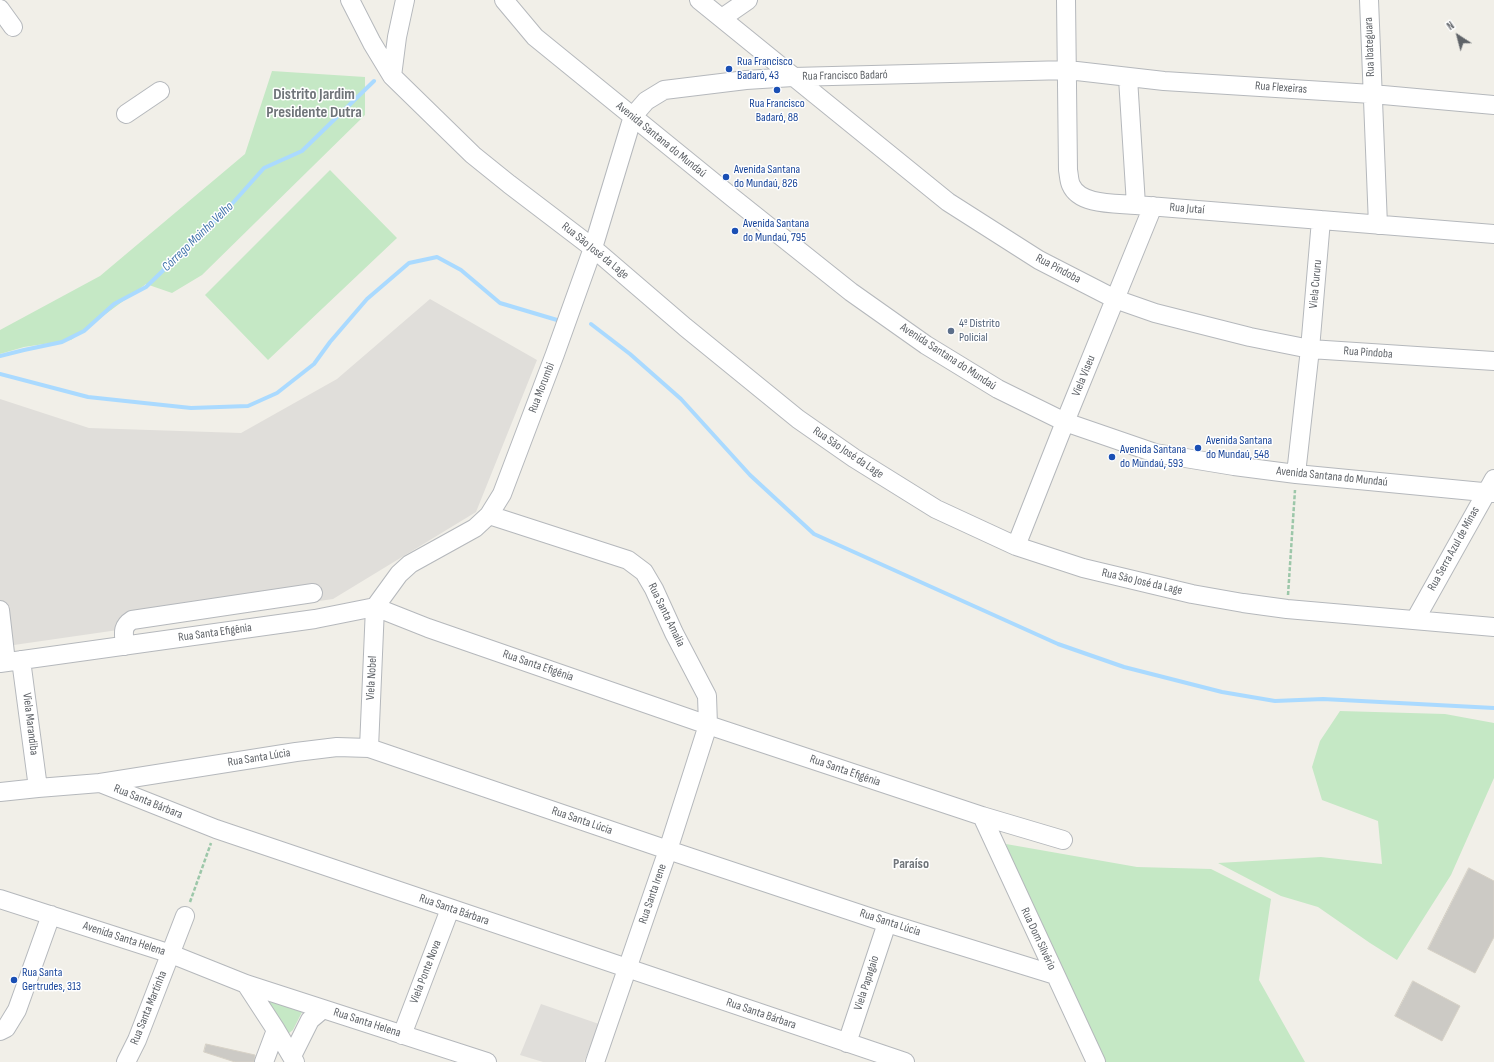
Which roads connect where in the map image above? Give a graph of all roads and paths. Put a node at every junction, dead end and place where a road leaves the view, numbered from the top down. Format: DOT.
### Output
graph roads {
  1 [pos="350,0"];
  2 [pos="404,0"];
  3 [pos="504,0"];
  4 [pos="699,0"];
  5 [pos="748,0"];
  6 [pos="1066,0"];
  7 [pos="1368,0"];
  8 [pos="0,9"];
  9 [pos="722,18"];
  10 [pos="14,27"];
  11 [pos="1068,70"];
  12 [pos="392,76"];
  13 [pos="793,77"];
  14 [pos="1128,78"];
  15 [pos="160,91"];
  16 [pos="1372,94"];
  17 [pos="1494,105"];
  18 [pos="126,114"];
  19 [pos="633,116"];
  20 [pos="1144,206"];
  21 [pos="1321,220"];
  22 [pos="1378,224"];
  23 [pos="1494,234"];
  24 [pos="593,248"];
  25 [pos="1115,299"];
  26 [pos="1310,349"];
  27 [pos="1494,361"];
  28 [pos="1065,422"];
  29 [pos="1296,474"];
  30 [pos="1491,488"];
  31 [pos="489,515"];
  32 [pos="1016,546"];
  33 [pos="313,593"];
  34 [pos="375,607"];
  35 [pos="1287,609"];
  36 [pos="0,610"];
  37 [pos="1415,620"];
  38 [pos="1494,627"];
  39 [pos="125,646"];
  40 [pos="9,662"];
  41 [pos="708,725"];
  42 [pos="369,748"];
  43 [pos="100,783"];
  44 [pos="38,788"];
  45 [pos="0,792"];
  46 [pos="982,816"];
  47 [pos="216,829"];
  48 [pos="1063,840"];
  49 [pos="668,850"];
  50 [pos="0,899"];
  51 [pos="450,909"];
  52 [pos="51,914"];
  53 [pos="185,916"];
  54 [pos="887,922"];
  55 [pos="171,954"];
  56 [pos="627,968"];
  57 [pos="1055,975"];
  58 [pos="246,984"];
  59 [pos="323,1009"];
  60 [pos="276,1030"];
  61 [pos="0,1031"];
  62 [pos="402,1034"];
  63 [pos="847,1042"];
  64 [pos="294,1059"];
  65 [pos="126,1062"];
  66 [pos="264,1062"];
  67 [pos="488,1062"];
  68 [pos="595,1062"];
  69 [pos="905,1062"];
  70 [pos="1096,1062"];
  1 -- 12 [label="street, Rua São José da Lage"];
  2 -- 12 [label="street"];
  3 -- 19 [label="street, Avenida Santana do Mundaú"];
  4 -- 9 [label="street, Rua Pindoba"];
  5 -- 9 [label="street"];
  6 -- 11 [label="street, Rua Jutaí"];
  7 -- 16 [label="street, Rua Ibateguara"];
  8 -- 10 [label="street"];
  9 -- 13 [label="street, Rua Pindoba"];
  11 -- 13 [label="street, Rua Francisco Badaró"];
  11 -- 14 [label="street, Rua Flexeiras"];
  11 -- 20 [label="street, Rua Jutaí"];
  12 -- 24 [label="street, Rua São José da Lage"];
  13 -- 19 [label="street, Rua Francisco Badaró"];
  13 -- 25 [label="street, Rua Pindoba"];
  14 -- 16 [label="street, Rua Flexeiras"];
  14 -- 20 [label="street, Viela Viseu"];
  15 -- 18 [label="street"];
  16 -- 17 [label="street, Rua Flexeiras"];
  16 -- 22 [label="street, Rua Ibateguara"];
  19 -- 24 [label="street, Rua Morumbi"];
  19 -- 28 [label="street, Avenida Santana do Mundaú"];
  20 -- 21 [label="street, Rua Jutaí"];
  20 -- 25 [label="street, Viela Viseu"];
  21 -- 22 [label="street, Rua Jutaí"];
  21 -- 26 [label="street, Viela Cururu"];
  22 -- 23 [label="street, Rua Jutaí"];
  24 -- 31 [label="street, Rua Morumbi"];
  24 -- 32 [label="street, Rua São José da Lage"];
  25 -- 26 [label="street, Rua Pindoba"];
  25 -- 28 [label="street, Viela Viseu"];
  26 -- 27 [label="street, Rua Pindoba"];
  26 -- 29 [label="street, Viela Cururu"];
  28 -- 29 [label="street, Avenida Santana do Mundaú"];
  28 -- 32 [label="street, Viela Viseu"];
  29 -- 30 [label="street, Avenida Santana do Mundaú"];
  29 -- 35 [label="path"];
  30 -- 37 [label="street, Rua Serra Azul de Minas"];
  31 -- 34 [label="street, Rua Morumbi"];
  31 -- 41 [label="street, Rua Santa Amalia"];
  32 -- 35 [label="street, Rua São José da Lage"];
  33 -- 39 [label="street"];
  34 -- 39 [label="street, Rua Santa Efigênia"];
  34 -- 41 [label="street, Rua Santa Efigênia"];
  34 -- 42 [label="street, Viela Nobel"];
  35 -- 37 [label="street, Rua São José da Lage"];
  36 -- 40 [label="street, Viela Marandiba"];
  37 -- 38 [label="street, Rua São José da Lage"];
  39 -- 40 [label="street, Rua Santa Efigênia"];
  40 -- 44 [label="street, Viela Marandiba"];
  41 -- 46 [label="street, Rua Santa Efigênia"];
  41 -- 49 [label="street, Rua Santa Irene"];
  42 -- 43 [label="street, Rua Santa Lúcia"];
  42 -- 49 [label="street, Rua Santa Lúcia"];
  43 -- 44 [label="street, Rua Santa Bárbara"];
  43 -- 47 [label="street, Rua Santa Bárbara"];
  44 -- 45 [label="street, Rua Santa Bárbara"];
  46 -- 48 [label="street, Rua Santa Efigênia"];
  46 -- 57 [label="street, Rua Dom Silvério"];
  47 -- 51 [label="street, Rua Santa Bárbara"];
  47 -- 53 [label="path"];
  49 -- 54 [label="street, Rua Santa Lúcia"];
  49 -- 56 [label="street, Rua Santa Irene"];
  50 -- 52 [label="street, Avenida Santa Helena"];
  51 -- 56 [label="street, Rua Santa Bárbara"];
  51 -- 62 [label="street, Viela Ponte Nova"];
  52 -- 55 [label="street, Avenida Santa Helena"];
  52 -- 61 [label="street"];
  53 -- 55 [label="street, Rua Santa Martinha"];
  54 -- 57 [label="street, Rua Santa Lúcia"];
  54 -- 63 [label="street, Viela Papagaio"];
  55 -- 58 [label="street, Avenida Santa Helena"];
  55 -- 65 [label="street, Rua Santa Martinha"];
  56 -- 63 [label="street, Rua Santa Bárbara"];
  56 -- 68 [label="street, Rua Santa Irene"];
  57 -- 70 [label="street, Rua Dom Silvério"];
  58 -- 59 [label="street, Rua Santa Helena"];
  58 -- 60 [label="street"];
  59 -- 62 [label="street, Rua Santa Helena"];
  59 -- 64 [label="street"];
  60 -- 64 [label="street"];
  60 -- 66 [label="street"];
  62 -- 67 [label="street, Rua Santa Helena"];
  63 -- 69 [label="street, Rua Santa Bárbara"];
}
